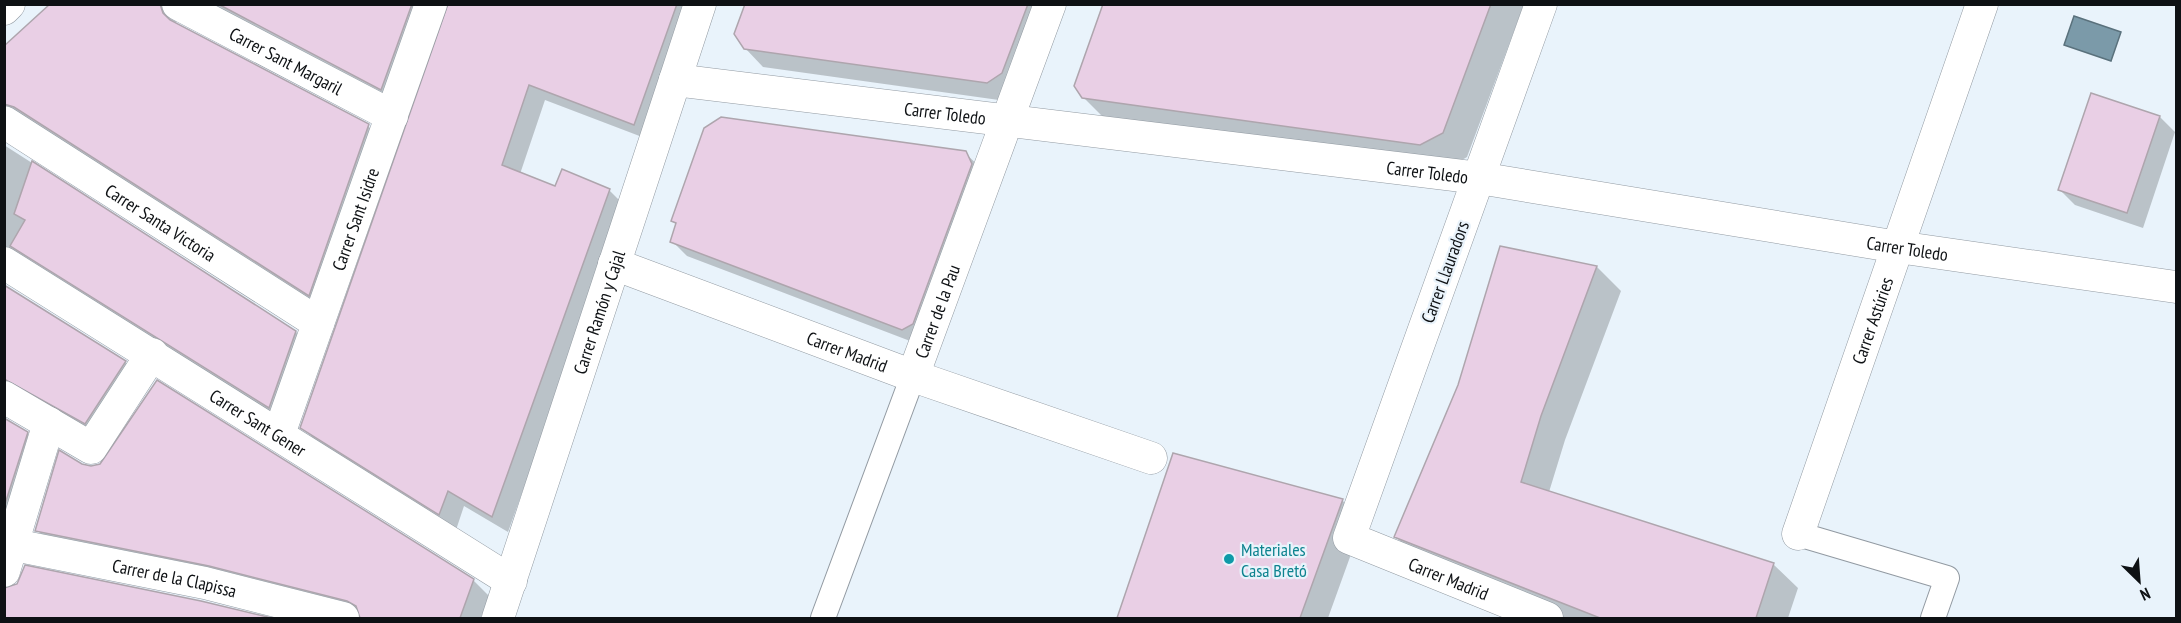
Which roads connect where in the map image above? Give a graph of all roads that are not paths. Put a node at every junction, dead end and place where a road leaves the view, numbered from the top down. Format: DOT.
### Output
graph roads {
  1 [pos="9,4"];
  2 [pos="178,4"];
  3 [pos="431,4"];
  4 [pos="700,4"];
  5 [pos="1050,4"];
  6 [pos="1541,4"];
  7 [pos="1982,4"];
  8 [pos="4,9"];
  9 [pos="675,80"];
  10 [pos="392,116"];
  11 [pos="1008,121"];
  12 [pos="4,122"];
  13 [pos="1479,178"];
  14 [pos="1898,247"];
  15 [pos="4,262"];
  16 [pos="614,264"];
  17 [pos="2176,287"];
  18 [pos="318,323"];
  19 [pos="152,354"];
  20 [pos="913,376"];
  21 [pos="4,397"];
  22 [pos="48,423"];
  23 [pos="279,434"];
  24 [pos="1151,458"];
  25 [pos="1798,534"];
  26 [pos="1349,538"];
  27 [pos="7,553"];
  28 [pos="511,581"];
  29 [pos="1503,611"];
  30 [pos="343,618"];
  31 [pos="498,618"];
  32 [pos="823,618"];
  33 [pos="1546,618"];
  34 [pos="1933,618"];
  1 -- 8 [label="street"];
  2 -- 10 [label="street, Carrer Sant Margaril"];
  3 -- 10 [label="street, Carrer Sant Isidre"];
  4 -- 9 [label="street, Carrer Ramón y Cajal"];
  5 -- 11 [label="street, Carrer de la Pau"];
  6 -- 13 [label="street, Carrer Llauradors"];
  7 -- 14 [label="street, Carrer Astúries"];
  9 -- 11 [label="street, Carrer Toledo"];
  9 -- 16 [label="street, Carrer Ramón y Cajal"];
  10 -- 18 [label="street, Carrer Sant Isidre"];
  11 -- 13 [label="street, Carrer Toledo"];
  11 -- 20 [label="street, Carrer de la Pau"];
  12 -- 18 [label="street, Carrer Santa Victoria"];
  13 -- 14 [label="street, Carrer Toledo"];
  13 -- 26 [label="street, Carrer Llauradors"];
  14 -- 17 [label="street, Carrer Toledo"];
  14 -- 25 [label="street, Carrer Astúries"];
  15 -- 19 [label="street, Carrer Sant Gener"];
  16 -- 20 [label="street, Carrer Madrid"];
  16 -- 28 [label="street, Carrer Ramón y Cajal"];
  18 -- 23 [label="street, Carrer Sant Isidre"];
  19 -- 22 [label="street"];
  19 -- 23 [label="street, Carrer Sant Gener"];
  20 -- 24 [label="street, Carrer Madrid"];
  20 -- 32 [label="street, Carrer de la Pau"];
  21 -- 22 [label="street"];
  22 -- 27 [label="street"];
  23 -- 28 [label="street, Carrer Sant Gener"];
  25 -- 34 [label="street"];
  26 -- 29 [label="street, Carrer Madrid"];
  27 -- 30 [label="street, Carrer de la Clapissa"];
  28 -- 31 [label="street, Carrer Ramón y Cajal"];
  29 -- 33 [label="street, Carrer Madrid"];
}
